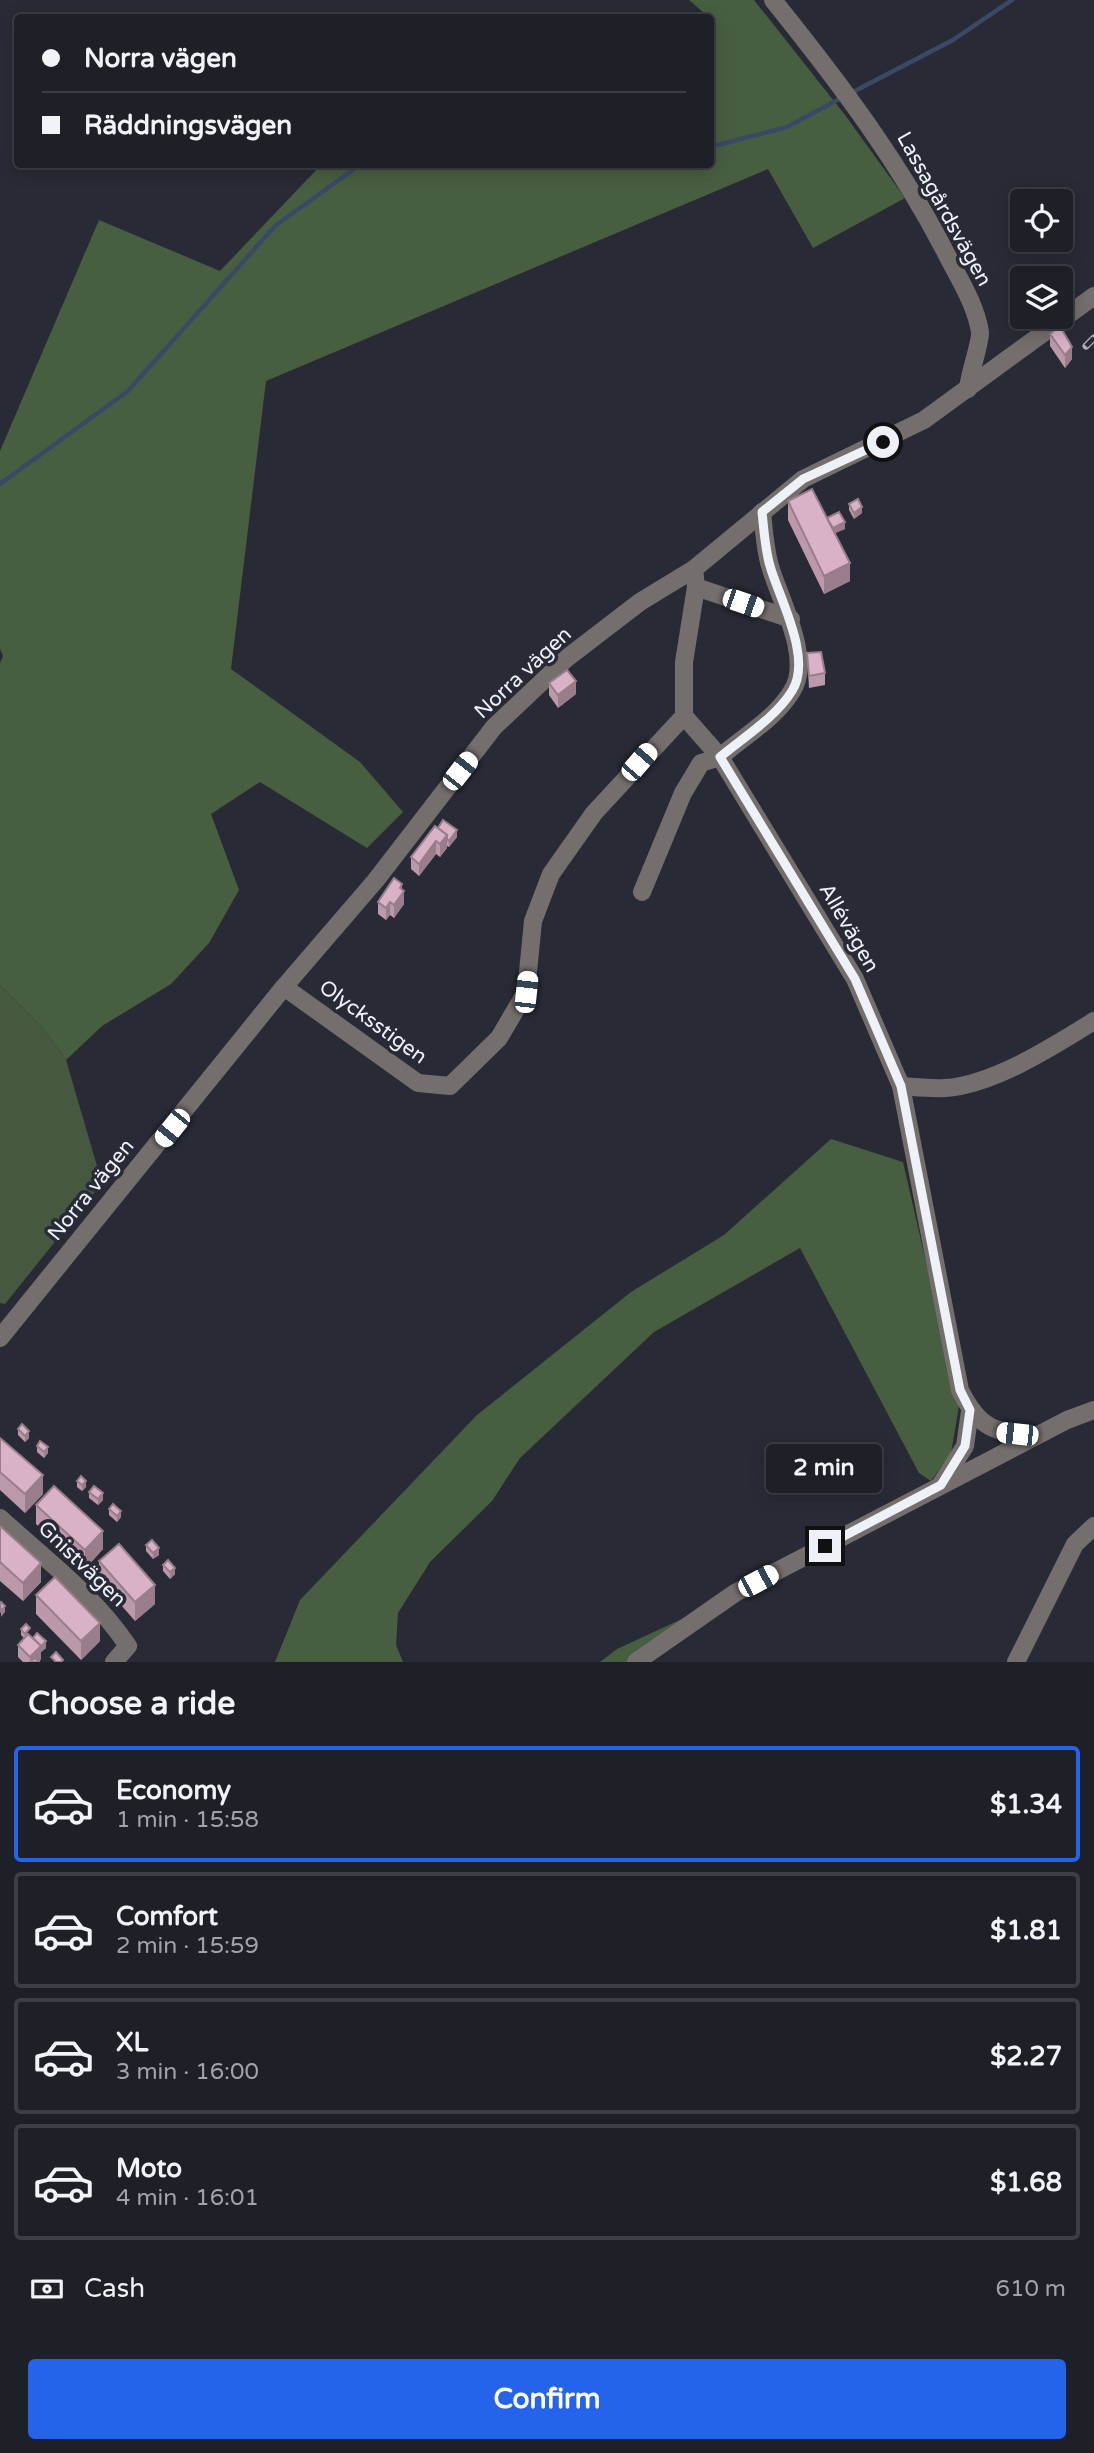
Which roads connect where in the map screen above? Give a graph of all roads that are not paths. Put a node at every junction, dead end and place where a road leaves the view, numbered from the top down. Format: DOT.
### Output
graph roads {
  1 [pos="772,0"];
  2 [pos="1094,296"];
  3 [pos="968,389"];
  4 [pos="762,512"];
  5 [pos="695,578"];
  6 [pos="791,619"];
  7 [pos="684,716"];
  8 [pos="720,757"];
  9 [pos="642,892"];
  10 [pos="284,987"];
  11 [pos="1094,1021"];
  12 [pos="901,1086"];
  13 [pos="0,1338"];
  14 [pos="970,1410"];
  15 [pos="1094,1410"];
  16 [pos="1036,1436"];
  17 [pos="941,1485"];
  18 [pos="0,1518"];
  19 [pos="1094,1526"];
  20 [pos="114,1662"];
  21 [pos="636,1662"];
  22 [pos="1016,1662"];
  1 -- 3 [label="street, Lassagårdsvägen"];
  2 -- 3 [label="street, Norra vägen"];
  3 -- 4 [label="street, Norra vägen"];
  4 -- 5 [label="street, Norra vägen"];
  4 -- 6 [label="street"];
  5 -- 6 [label="street"];
  5 -- 7 [label="street"];
  5 -- 10 [label="street, Norra vägen"];
  6 -- 8 [label="street"];
  7 -- 8 [label="street, Allévägen"];
  7 -- 10 [label="street, Olycksstigen"];
  8 -- 9 [label="street"];
  8 -- 12 [label="street, Allévägen"];
  10 -- 13 [label="street, Norra vägen"];
  11 -- 12 [label="street"];
  12 -- 14 [label="street, Allévägen"];
  14 -- 16 [label="street"];
  14 -- 17 [label="street, Allévägen"];
  15 -- 16 [label="street"];
  16 -- 17 [label="street"];
  17 -- 21 [label="street"];
  18 -- 20 [label="street, Gnistvägen"];
  19 -- 22 [label="street"];
}
